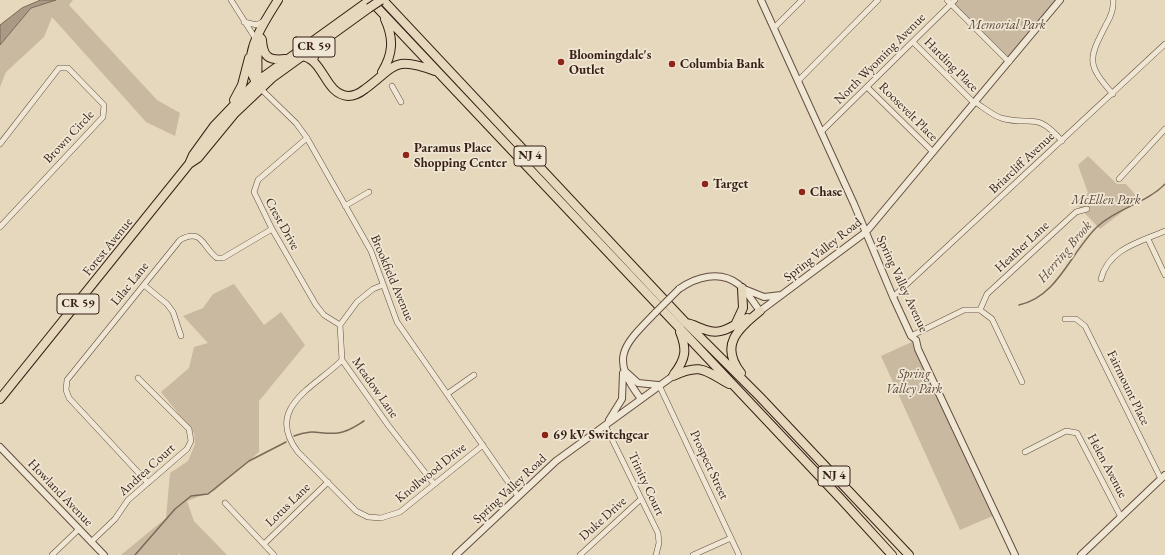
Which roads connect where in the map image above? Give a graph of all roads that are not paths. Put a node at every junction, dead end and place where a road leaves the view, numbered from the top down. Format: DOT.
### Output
graph roads {
  1 [pos="231,0"];
  2 [pos="278,0"];
  3 [pos="284,0"];
  4 [pos="382,0"];
  5 [pos="761,0"];
  6 [pos="802,0"];
  7 [pos="878,0"];
  8 [pos="1060,0"];
  9 [pos="1113,0"];
  10 [pos="951,1"];
  11 [pos="369,3"];
  12 [pos="382,13"];
  13 [pos="265,21"];
  14 [pos="244,22"];
  15 [pos="774,28"];
  16 [pos="259,40"];
  17 [pos="912,42"];
  18 [pos="1165,44"];
  19 [pos="318,45"];
  20 [pos="251,50"];
  21 [pos="301,56"];
  22 [pos="287,58"];
  23 [pos="313,60"];
  24 [pos="1009,62"];
  25 [pos="437,72"];
  26 [pos="382,74"];
  27 [pos="798,81"];
  28 [pos="258,85"];
  29 [pos="392,86"];
  30 [pos="867,87"];
  31 [pos="1113,94"];
  32 [pos="401,102"];
  33 [pos="975,102"];
  34 [pos="230,108"];
  35 [pos="822,132"];
  36 [pos="1164,133"];
  37 [pos="307,138"];
  38 [pos="1062,141"];
  39 [pos="0,144"];
  40 [pos="933,152"];
  41 [pos="189,164"];
  42 [pos="1120,179"];
  43 [pos="369,192"];
  44 [pos="345,206"];
  45 [pos="1087,209"];
  46 [pos="0,227"];
  47 [pos="272,229"];
  48 [pos="1165,231"];
  49 [pos="866,232"];
  50 [pos="1148,239"];
  51 [pos="1165,275"];
  52 [pos="1101,279"];
  53 [pos="144,285"];
  54 [pos="383,285"];
  55 [pos="742,288"];
  56 [pos="785,294"];
  57 [pos="893,297"];
  58 [pos="980,310"];
  59 [pos="760,311"];
  60 [pos="1065,319"];
  61 [pos="736,323"];
  62 [pos="682,325"];
  63 [pos="340,326"];
  64 [pos="181,336"];
  65 [pos="911,336"];
  66 [pos="342,360"];
  67 [pos="623,368"];
  68 [pos="474,375"];
  69 [pos="673,376"];
  70 [pos="138,378"];
  71 [pos="1022,382"];
  72 [pos="659,385"];
  73 [pos="737,389"];
  74 [pos="447,394"];
  75 [pos="760,397"];
  76 [pos="0,399"];
  77 [pos="641,399"];
  78 [pos="606,425"];
  79 [pos="483,445"];
  80 [pos="0,447"];
  81 [pos="1025,452"];
  82 [pos="1163,477"];
  83 [pos="328,482"];
  84 [pos="148,483"];
  85 [pos="434,484"];
  86 [pos="518,496"];
  87 [pos="641,499"];
  88 [pos="225,504"];
  89 [pos="1121,517"];
  90 [pos="79,529"];
  91 [pos="731,538"];
  92 [pos="91,542"];
  93 [pos="264,544"];
  94 [pos="891,554"];
  95 [pos="52,555"];
  96 [pos="104,555"];
  97 [pos="274,555"];
  98 [pos="456,555"];
  99 [pos="580,555"];
  100 [pos="656,555"];
  101 [pos="693,555"];
  102 [pos="739,555"];
  103 [pos="909,555"];
  104 [pos="1015,555"];
  105 [pos="1081,555"];
  1 -- 14 [label="street"];
  2 -- 13 [label="main road"];
  3 -- 16 [label="main road"];
  4 -- 11 [label="main road, Forest Avenue / CR 59, bridge"];
  4 -- 62 [label="main road, NJ 4"];
  5 -- 15 [label="street, Spring Valley Avenue"];
  6 -- 15 [label="street"];
  7 -- 27 [label="street"];
  8 -- 24 [label="street, Spring Valley Road"];
  9 -- 31 [label="street"];
  10 -- 17 [label="street, North Wyoming Avenue"];
  10 -- 24 [label="street"];
  11 -- 12 [label="main road, NJ 4"];
  11 -- 19 [label="main road, Forest Avenue / CR 59"];
  11 -- 22 [label="main road, Forest Avenue / CR 59"];
  12 -- 25 [label="main road, NJ 4"];
  12 -- 26 [label="main road"];
  13 -- 14 [label="street"];
  13 -- 16 [label="main road"];
  14 -- 16 [label="street"];
  15 -- 27 [label="street, Spring Valley Avenue"];
  16 -- 20 [label="main road"];
  16 -- 22 [label="main road"];
  16 -- 28 [label="main road"];
  17 -- 30 [label="street, North Wyoming Avenue"];
  17 -- 33 [label="street, Harding Place"];
  18 -- 31 [label="street, Briarcliff Avenue"];
  19 -- 21 [label="main road, Forest Avenue / CR 59"];
  19 -- 23 [label="main road"];
  20 -- 28 [label="main road"];
  20 -- 34 [label="main road"];
  21 -- 23 [label="main road"];
  21 -- 28 [label="main road, Forest Avenue / CR 59"];
  22 -- 28 [label="main road, Forest Avenue / CR 59"];
  23 -- 26 [label="main road"];
  24 -- 33 [label="street, Spring Valley Road"];
  25 -- 26 [label="main road"];
  25 -- 62 [label="main road, NJ 4"];
  27 -- 35 [label="street, Spring Valley Avenue"];
  28 -- 34 [label="main road, Forest Avenue / CR 59"];
  28 -- 37 [label="street, Brookfield Avenue"];
  28 -- 41 [label="main road, Forest Avenue / CR 59"];
  29 -- 32 [label="street"];
  30 -- 35 [label="street, North Wyoming Avenue"];
  30 -- 40 [label="street, Roosevelt Place"];
  31 -- 38 [label="street, Briarcliff Avenue"];
  33 -- 38 [label="street, Harding Place"];
  33 -- 40 [label="street, Spring Valley Road"];
  34 -- 41 [label="main road, Forest Avenue / CR 59"];
  35 -- 49 [label="street, Spring Valley Avenue"];
  36 -- 42 [label="street"];
  37 -- 44 [label="street, Brookfield Avenue"];
  37 -- 47 [label="street, Crest Drive"];
  38 -- 57 [label="street, Briarcliff Avenue"];
  39 -- 46 [label="street, Brown Circle"];
  40 -- 49 [label="street, Spring Valley Road"];
  41 -- 76 [label="main road, Forest Avenue / CR 59"];
  43 -- 44 [label="street"];
  44 -- 54 [label="street, Brookfield Avenue"];
  45 -- 58 [label="street, Heather Lane"];
  47 -- 53 [label="street, Lilac Lane"];
  47 -- 63 [label="street, Crest Drive"];
  48 -- 50 [label="street"];
  49 -- 56 [label="street, Spring Valley Road"];
  49 -- 57 [label="street, Spring Valley Avenue"];
  50 -- 51 [label="street"];
  50 -- 52 [label="street"];
  53 -- 64 [label="street"];
  53 -- 84 [label="street, Lilac Lane"];
  54 -- 63 [label="street"];
  54 -- 74 [label="street, Brookfield Avenue"];
  55 -- 56 [label="street"];
  55 -- 59 [label="street"];
  55 -- 61 [label="main road"];
  55 -- 67 [label="street, bridge"];
  56 -- 59 [label="street, Spring Valley Road"];
  57 -- 65 [label="street, Spring Valley Avenue"];
  58 -- 65 [label="street"];
  58 -- 71 [label="street"];
  59 -- 61 [label="main road"];
  59 -- 75 [label="main road"];
  60 -- 82 [label="street, Fairmount Place"];
  61 -- 62 [label="main road"];
  62 -- 69 [label="main road"];
  62 -- 73 [label="main road, NJ 4"];
  62 -- 75 [label="main road, NJ 4"];
  63 -- 66 [label="street, Meadow Lane"];
  65 -- 104 [label="street, Spring Valley Avenue"];
  66 -- 83 [label="street, Knollwood Drive"];
  66 -- 85 [label="street, Meadow Lane"];
  67 -- 72 [label="street"];
  67 -- 77 [label="street"];
  67 -- 78 [label="street"];
  68 -- 74 [label="street"];
  69 -- 72 [label="street, Spring Valley Road"];
  69 -- 73 [label="main road"];
  70 -- 84 [label="street, Andrea Court"];
  72 -- 77 [label="street, Spring Valley Road"];
  72 -- 91 [label="street, Prospect Street"];
  73 -- 94 [label="main road, NJ 4"];
  74 -- 79 [label="street, Brookfield Avenue"];
  75 -- 103 [label="main road, NJ 4"];
  77 -- 78 [label="street, Spring Valley Road"];
  78 -- 86 [label="street, Spring Valley Road"];
  78 -- 87 [label="street, Trinity Court"];
  79 -- 85 [label="street, Knollwood Drive"];
  79 -- 86 [label="street, Brookfield Avenue"];
  80 -- 90 [label="street, Howland Avenue"];
  81 -- 89 [label="street, Helen Avenue"];
  82 -- 89 [label="street"];
  83 -- 85 [label="street, Knollwood Drive"];
  83 -- 93 [label="street, Lotus Lane"];
  84 -- 92 [label="street, Andrea Court"];
  86 -- 98 [label="street, Spring Valley Road"];
  87 -- 99 [label="street, Duke Drive"];
  87 -- 100 [label="street, Trinity Court"];
  88 -- 93 [label="street"];
  89 -- 105 [label="street"];
  90 -- 92 [label="street, Howland Avenue"];
  90 -- 95 [label="street"];
  91 -- 101 [label="street"];
  91 -- 102 [label="street, Prospect Street"];
  92 -- 96 [label="street, Howland Avenue"];
  93 -- 97 [label="street"];
}
